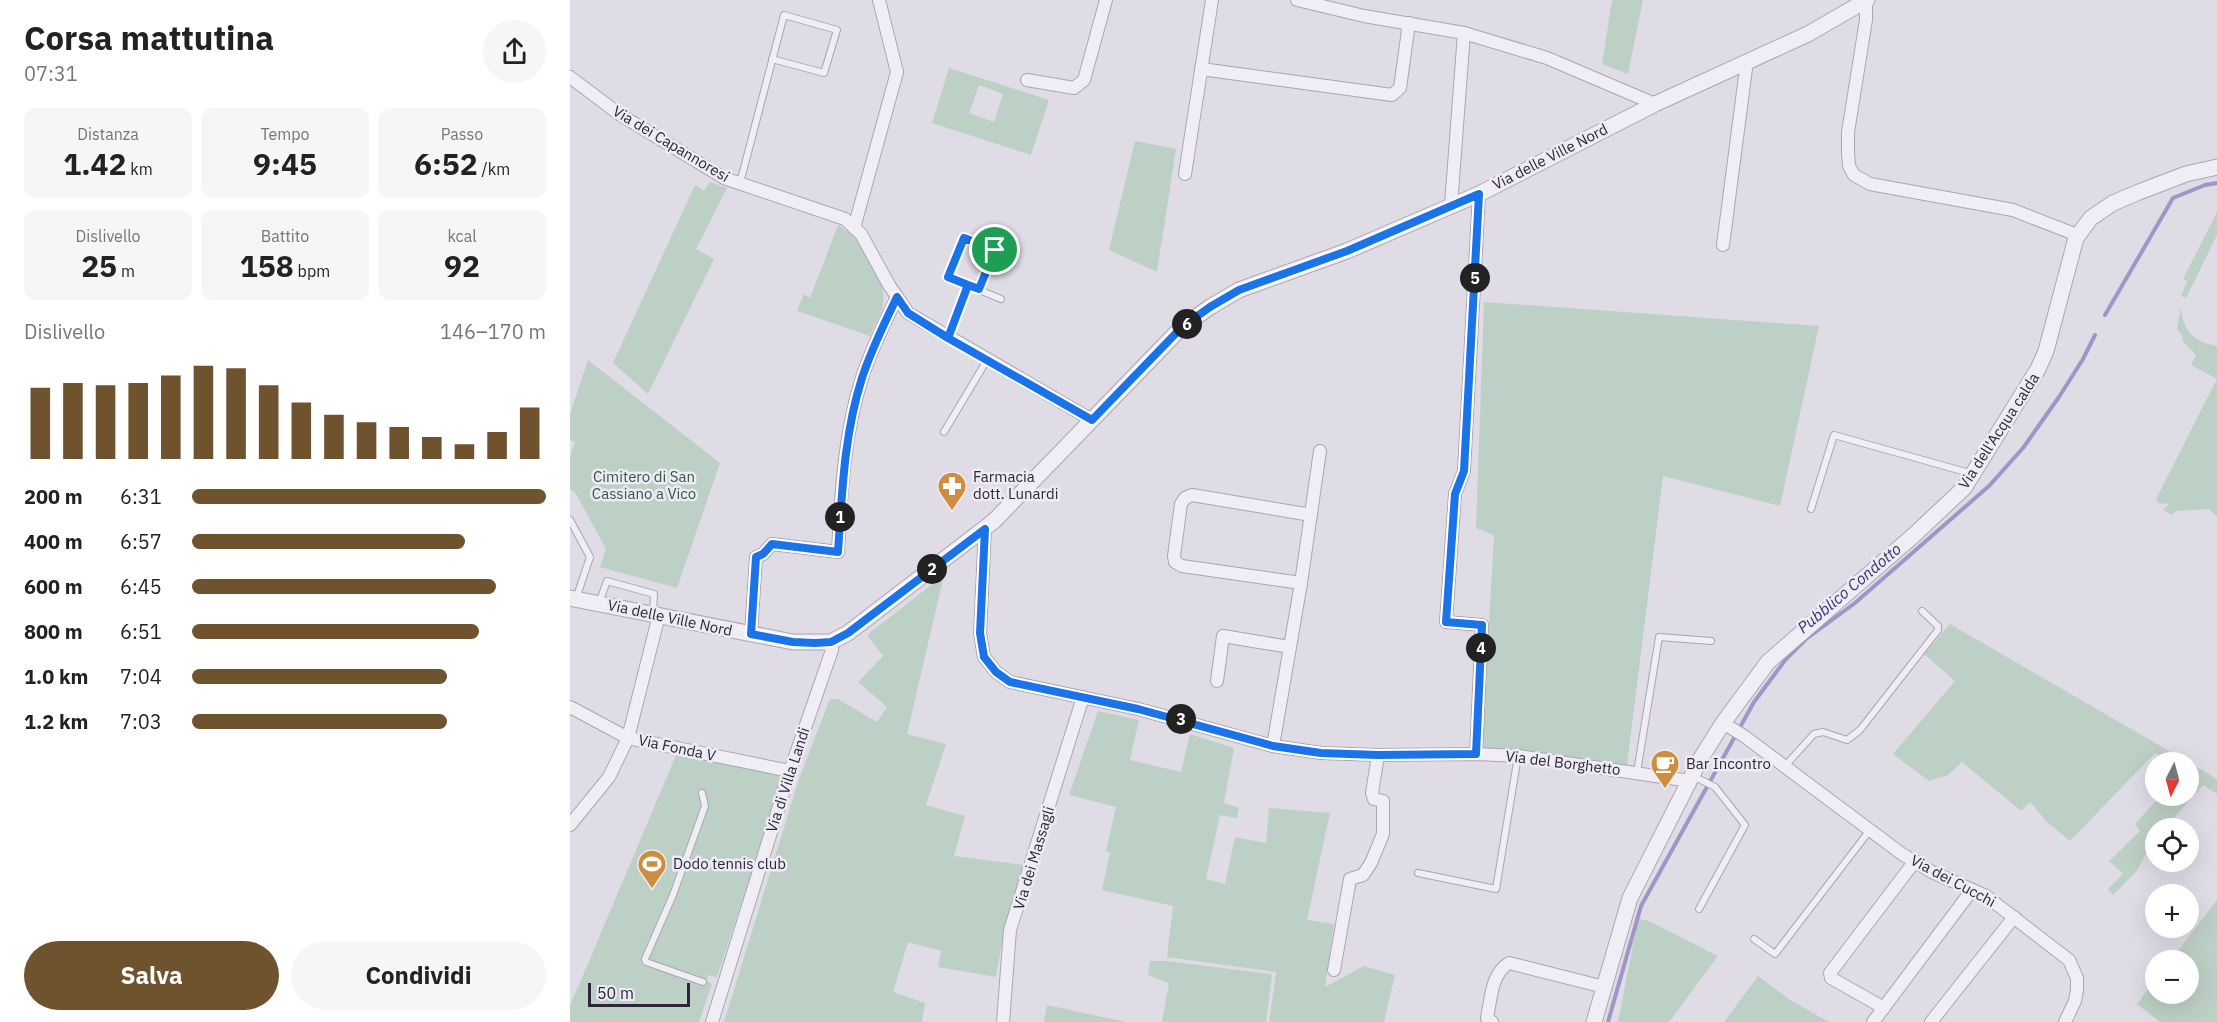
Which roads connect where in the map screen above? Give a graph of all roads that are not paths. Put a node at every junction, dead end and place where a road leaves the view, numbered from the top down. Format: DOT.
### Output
graph roads {
  1 [pos="879,0"];
  2 [pos="1106,0"];
  3 [pos="1212,0"];
  4 [pos="1297,0"];
  5 [pos="1867,0"];
  6 [pos="1408,23"];
  7 [pos="1464,33"];
  8 [pos="772,59"];
  9 [pos="1747,61"];
  10 [pos="1201,69"];
  11 [pos="570,77"];
  12 [pos="1027,80"];
  13 [pos="1654,104"];
  14 [pos="2217,167"];
  15 [pos="1185,174"];
  16 [pos="740,184"];
  17 [pos="1479,194"];
  18 [pos="1451,205"];
  19 [pos="854,228"];
  20 [pos="2077,235"];
  21 [pos="1723,245"];
  22 [pos="968,285"];
  23 [pos="979,289"];
  24 [pos="897,297"];
  25 [pos="1001,299"];
  26 [pos="948,338"];
  27 [pos="987,360"];
  28 [pos="1092,420"];
  29 [pos="944,432"];
  30 [pos="1320,451"];
  31 [pos="1973,474"];
  32 [pos="1811,509"];
  33 [pos="1311,515"];
  34 [pos="570,520"];
  35 [pos="985,529"];
  36 [pos="1301,583"];
  37 [pos="573,599"];
  38 [pos="599,603"];
  39 [pos="1922,611"];
  40 [pos="656,615"];
  41 [pos="751,634"];
  42 [pos="1711,641"];
  43 [pos="831,642"];
  44 [pos="1290,647"];
  45 [pos="1217,681"];
  46 [pos="1083,697"];
  47 [pos="570,707"];
  48 [pos="1723,723"];
  49 [pos="628,738"];
  50 [pos="1273,746"];
  51 [pos="1476,754"];
  52 [pos="1378,755"];
  53 [pos="1518,756"];
  54 [pos="1785,767"];
  55 [pos="790,771"];
  56 [pos="1637,772"];
  57 [pos="1695,779"];
  58 [pos="702,793"];
  59 [pos="570,825"];
  60 [pos="1870,830"];
  61 [pos="1915,861"];
  62 [pos="1418,873"];
  63 [pos="1972,890"];
  64 [pos="1700,909"];
  65 [pos="2014,917"];
  66 [pos="1754,939"];
  67 [pos="1334,970"];
  68 [pos="703,982"];
  69 [pos="1604,987"];
  70 [pos="1884,1008"];
  71 [pos="712,1022"];
  72 [pos="1003,1022"];
  73 [pos="1492,1022"];
  74 [pos="1594,1022"];
  75 [pos="1873,1022"];
  76 [pos="1931,1022"];
  77 [pos="2065,1022"];
  1 -- 19 [label="street"];
  2 -- 12 [label="street"];
  3 -- 10 [label="street"];
  4 -- 6 [label="street"];
  5 -- 9 [label="street, Via delle Ville Nord"];
  5 -- 20 [label="street"];
  6 -- 7 [label="street"];
  6 -- 10 [label="street"];
  7 -- 13 [label="street"];
  7 -- 18 [label="street"];
  8 -- 8 [label="lane"];
  8 -- 16 [label="lane"];
  9 -- 13 [label="street, Via delle Ville Nord"];
  9 -- 21 [label="street"];
  10 -- 15 [label="street"];
  11 -- 16 [label="street, Via dei Capannoresi"];
  13 -- 17 [label="street, Via delle Ville Nord"];
  14 -- 20 [label="street, Via dell'Acqua calda"];
  16 -- 19 [label="street, Via dei Capannoresi"];
  17 -- 18 [label="street, Via delle Ville Nord"];
  17 -- 51 [label="street"];
  18 -- 28 [label="street, Via delle Ville Nord"];
  19 -- 24 [label="street, Via dei Capannoresi"];
  20 -- 31 [label="street, Via dell'Acqua calda"];
  22 -- 23 [label="lane"];
  22 -- 23 [label="lane"];
  22 -- 26 [label="lane"];
  23 -- 25 [label="lane"];
  24 -- 26 [label="street, Via dei Capannoresi"];
  24 -- 41 [label="street"];
  26 -- 27 [label="street, Via dei Capannoresi"];
  27 -- 28 [label="street, Via dei Capannoresi"];
  27 -- 29 [label="lane"];
  28 -- 35 [label="street, Via delle Ville Nord"];
  30 -- 33 [label="street"];
  31 -- 32 [label="lane"];
  31 -- 48 [label="street, Via dell'Acqua calda"];
  33 -- 36 [label="street"];
  33 -- 36 [label="street"];
  34 -- 37 [label="lane"];
  35 -- 43 [label="street, Via delle Ville Nord"];
  35 -- 46 [label="street, Via del Borghetto"];
  36 -- 44 [label="street"];
  37 -- 38 [label="street, Via delle Ville Nord"];
  38 -- 40 [label="street, Via delle Ville Nord"];
  38 -- 40 [label="lane"];
  39 -- 54 [label="lane"];
  40 -- 41 [label="street, Via delle Ville Nord"];
  40 -- 49 [label="street"];
  41 -- 43 [label="street, Via delle Ville Nord"];
  42 -- 56 [label="lane"];
  43 -- 55 [label="street, Via di Villa Landi"];
  44 -- 45 [label="street"];
  44 -- 50 [label="street"];
  46 -- 50 [label="street, Via del Borghetto"];
  46 -- 72 [label="street, Via dei Massagli"];
  47 -- 49 [label="street, Via Fonda V"];
  48 -- 54 [label="street, Via dei Cucchi"];
  48 -- 57 [label="street, Via dell'Acqua calda"];
  49 -- 55 [label="street, Via Fonda V"];
  49 -- 59 [label="street"];
  50 -- 52 [label="street, Via del Borghetto"];
  51 -- 52 [label="street, Via del Borghetto"];
  51 -- 53 [label="street, Via del Borghetto"];
  52 -- 67 [label="street"];
  53 -- 56 [label="street, Via del Borghetto"];
  53 -- 62 [label="lane"];
  54 -- 60 [label="street, Via dei Cucchi"];
  55 -- 71 [label="street, Via di Villa Landi"];
  56 -- 57 [label="street, Via del Borghetto"];
  57 -- 64 [label="lane"];
  57 -- 69 [label="street, Via dell'Acqua calda"];
  58 -- 68 [label="lane"];
  60 -- 61 [label="street, Via dei Cucchi"];
  60 -- 66 [label="lane"];
  61 -- 63 [label="street, Via dei Cucchi"];
  61 -- 70 [label="street"];
  63 -- 65 [label="street, Via dei Cucchi"];
  63 -- 70 [label="street"];
  65 -- 76 [label="street"];
  65 -- 77 [label="street, Via dei Cucchi"];
  69 -- 73 [label="street"];
  69 -- 74 [label="street, Via dell'Acqua calda"];
  70 -- 75 [label="street"];
}
